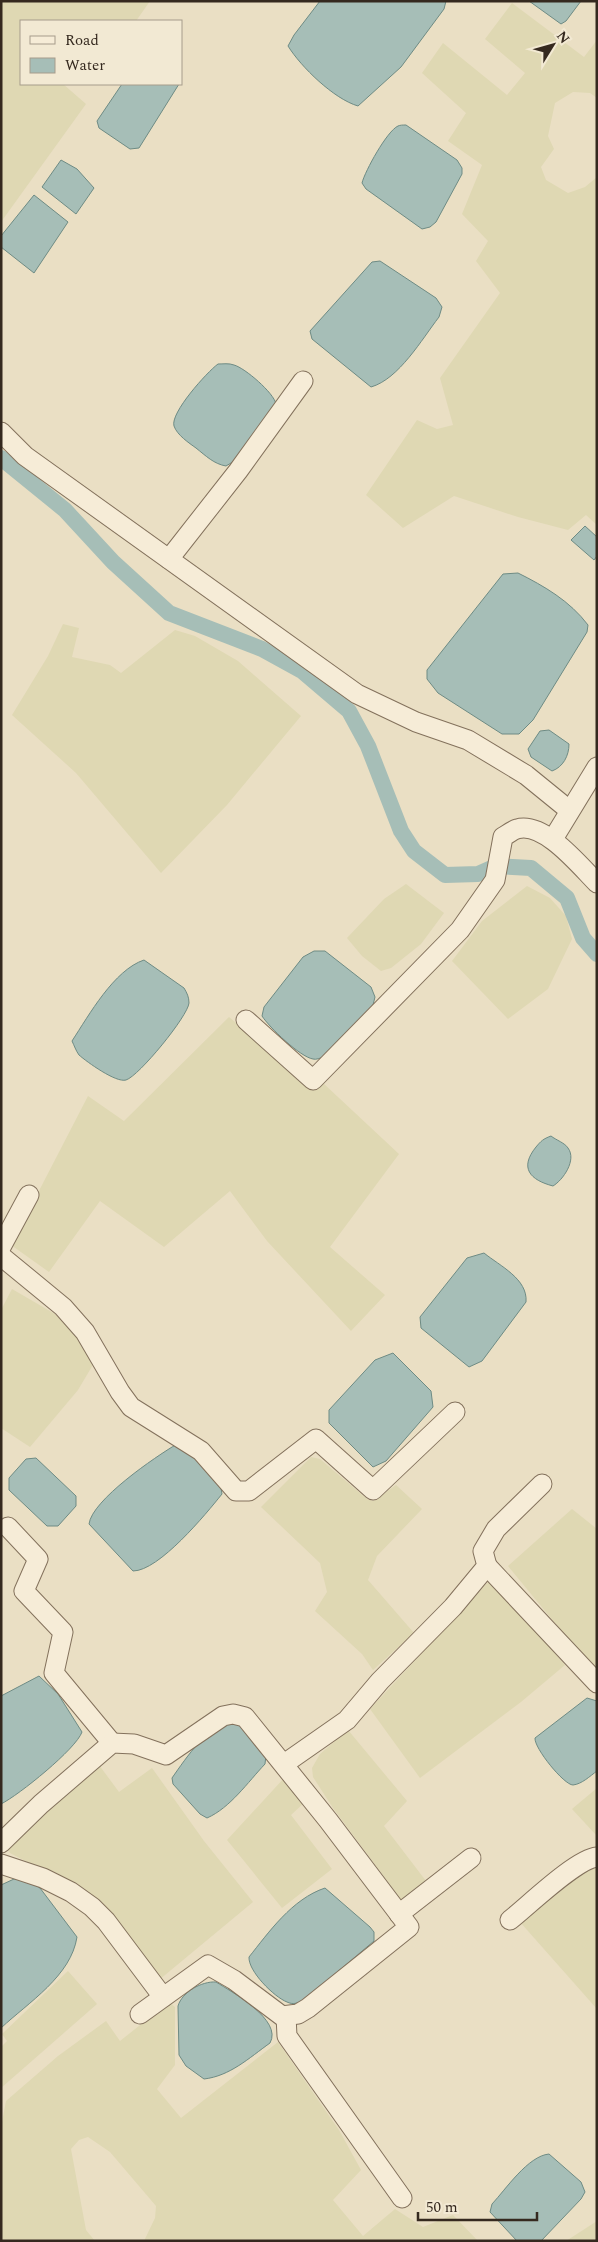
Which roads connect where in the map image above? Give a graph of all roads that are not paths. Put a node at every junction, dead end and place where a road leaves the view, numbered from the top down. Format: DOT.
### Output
graph roads {
  1 [pos="303,381"];
  2 [pos="1,432"];
  3 [pos="169,558"];
  4 [pos="597,767"];
  5 [pos="569,810"];
  6 [pos="553,839"];
  7 [pos="597,883"];
  8 [pos="246,1020"];
  9 [pos="29,1195"];
  10 [pos="1,1247"];
  11 [pos="1,1256"];
  12 [pos="455,1412"];
  13 [pos="542,1484"];
  14 [pos="8,1527"];
  15 [pos="487,1566"];
  16 [pos="597,1683"];
  17 [pos="112,1743"];
  18 [pos="284,1764"];
  19 [pos="1,1843"];
  20 [pos="597,1857"];
  21 [pos="471,1858"];
  22 [pos="2,1866"];
  23 [pos="399,1914"];
  24 [pos="510,1920"];
  25 [pos="163,1997"];
  26 [pos="140,2014"];
  27 [pos="286,2016"];
  28 [pos="402,2198"];
  1 -- 3 [label="street"];
  2 -- 3 [label="street"];
  3 -- 5 [label="street"];
  4 -- 5 [label="street"];
  5 -- 6 [label="street"];
  6 -- 7 [label="street"];
  6 -- 8 [label="street"];
  9 -- 10 [label="street"];
  11 -- 12 [label="street"];
  13 -- 15 [label="street"];
  14 -- 17 [label="street"];
  15 -- 16 [label="street"];
  15 -- 18 [label="street"];
  17 -- 18 [label="street"];
  17 -- 19 [label="street"];
  18 -- 23 [label="street"];
  20 -- 24 [label="street"];
  21 -- 23 [label="street"];
  22 -- 25 [label="street"];
  23 -- 27 [label="street"];
  25 -- 26 [label="street"];
  25 -- 27 [label="street"];
  27 -- 28 [label="street"];
}
